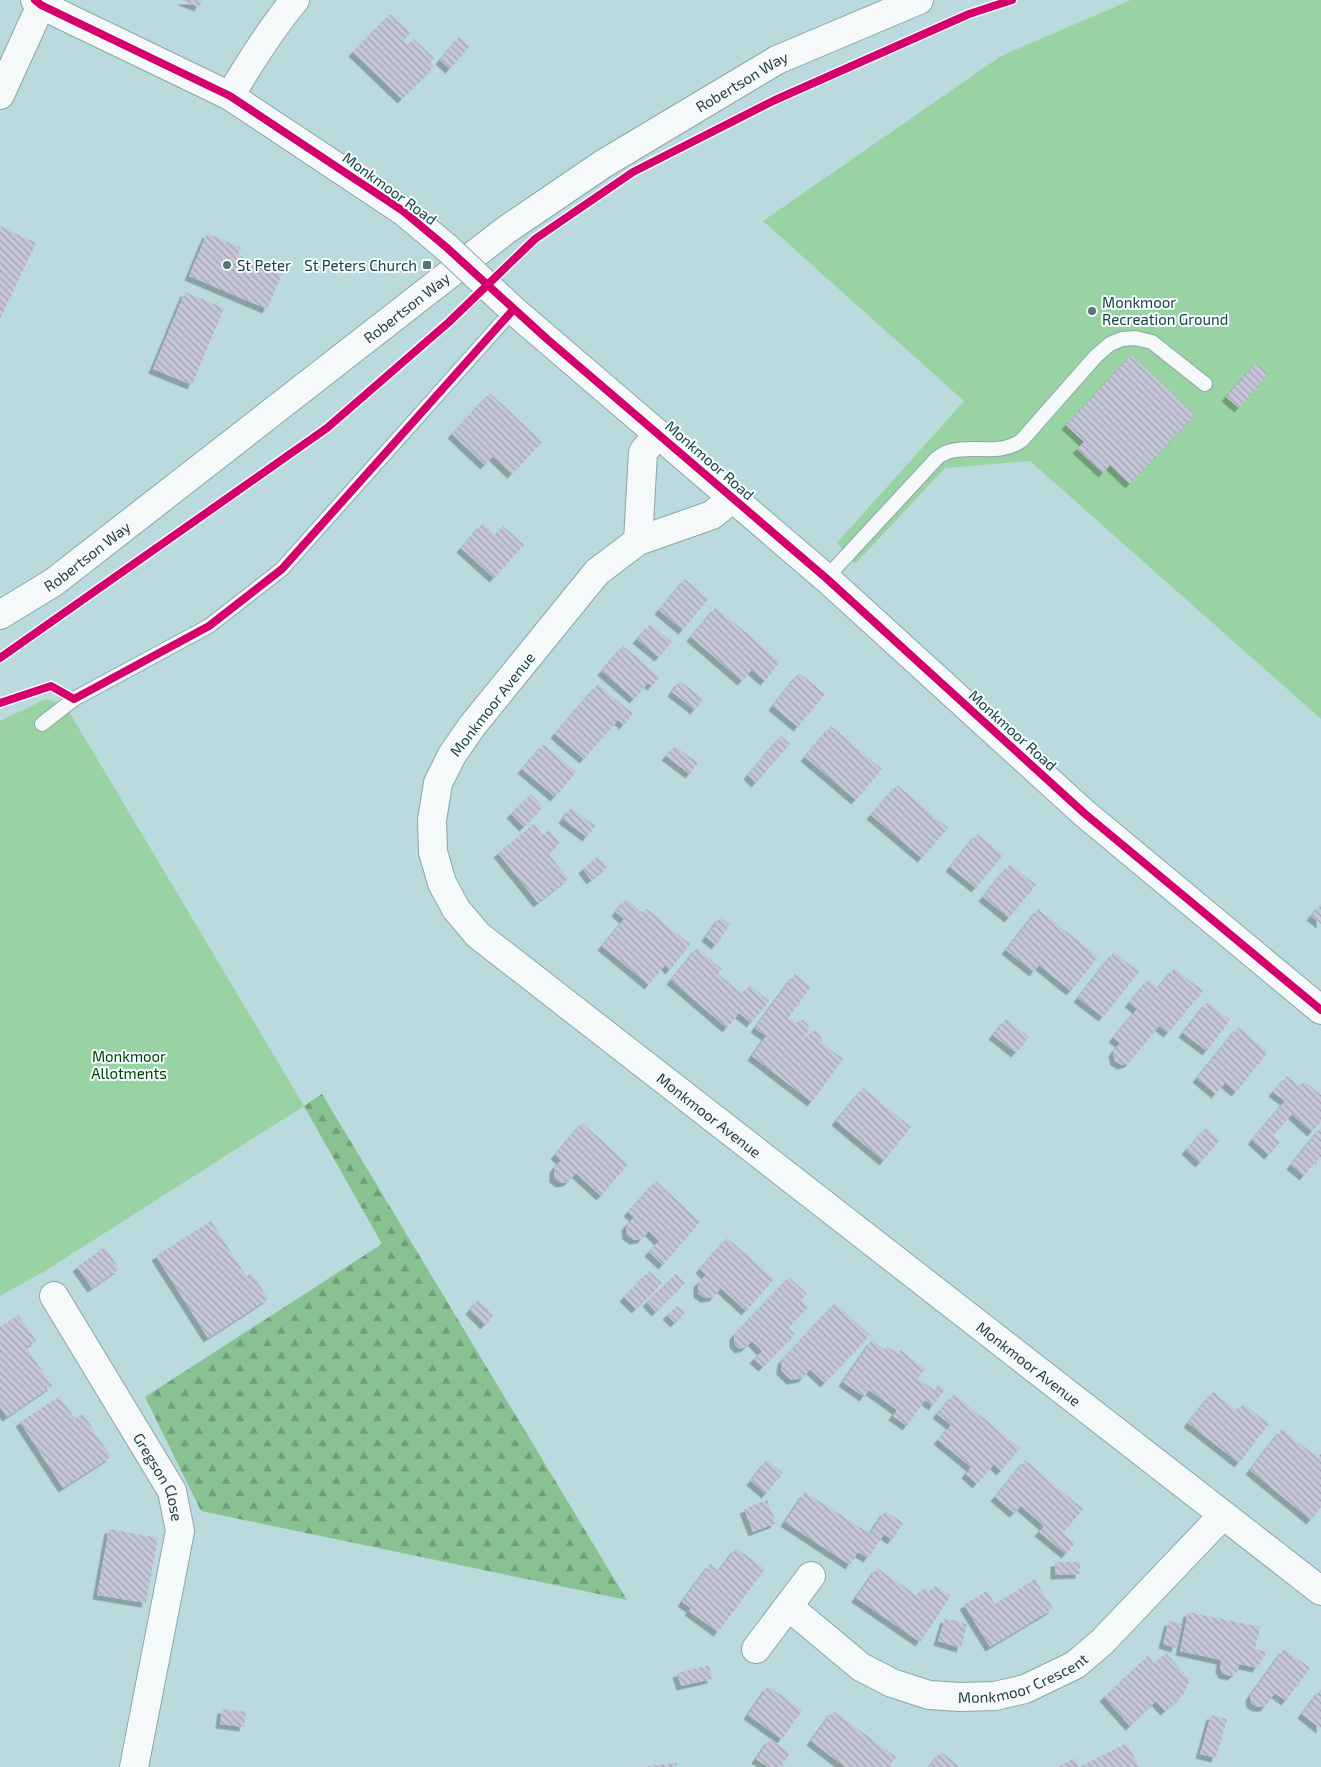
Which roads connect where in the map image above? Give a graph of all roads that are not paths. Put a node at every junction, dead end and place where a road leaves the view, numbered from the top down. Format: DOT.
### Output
graph roads {
  1 [pos="295,0"];
  2 [pos="919,0"];
  3 [pos="38,3"];
  4 [pos="0,95"];
  5 [pos="230,96"];
  6 [pos="514,310"];
  7 [pos="1205,384"];
  8 [pos="658,434"];
  9 [pos="733,498"];
  10 [pos="638,541"];
  11 [pos="826,578"];
  12 [pos="0,615"];
  13 [pos="42,724"];
  14 [pos="1321,1010"];
  15 [pos="54,1296"];
  16 [pos="1223,1515"];
  17 [pos="811,1576"];
  18 [pos="1321,1591"];
  19 [pos="788,1607"];
  20 [pos="756,1649"];
  21 [pos="134,1767"];
  1 -- 5 [label="street"];
  2 -- 12 [label="street, Robertson Way"];
  3 -- 4 [label="street"];
  3 -- 5 [label="street, Monkmoor Road"];
  5 -- 6 [label="street, Monkmoor Road, bridge"];
  6 -- 8 [label="street, Monkmoor Road"];
  6 -- 13 [label="lane"];
  7 -- 11 [label="lane"];
  8 -- 9 [label="street, Monkmoor Road"];
  8 -- 10 [label="street"];
  9 -- 10 [label="street, Monkmoor Avenue"];
  9 -- 11 [label="street, Monkmoor Road"];
  10 -- 16 [label="street, Monkmoor Avenue"];
  11 -- 14 [label="street, Monkmoor Road"];
  15 -- 21 [label="street, Gregson Close"];
  16 -- 18 [label="street, Monkmoor Avenue"];
  16 -- 19 [label="street, Monkmoor Crescent"];
  17 -- 19 [label="street"];
  19 -- 20 [label="street"];
}
